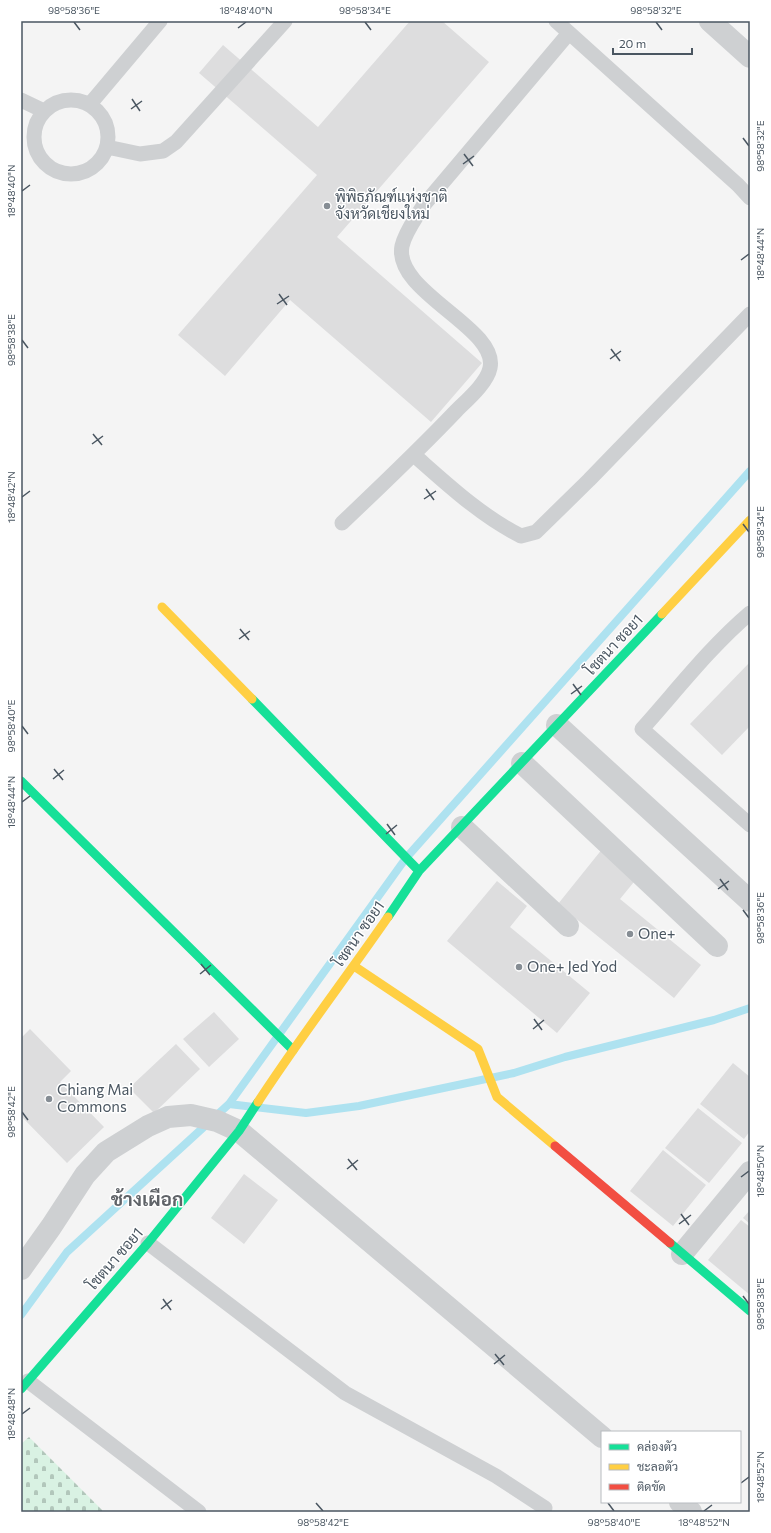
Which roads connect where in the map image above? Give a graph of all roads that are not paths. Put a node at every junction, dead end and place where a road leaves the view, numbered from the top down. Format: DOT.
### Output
graph roads {
  1 [pos="160,21"];
  2 [pos="285,21"];
  3 [pos="556,21"];
  4 [pos="710,21"];
  5 [pos="569,33"];
  6 [pos="750,57"];
  7 [pos="21,100"];
  8 [pos="90,104"];
  9 [pos="44,111"];
  10 [pos="107,148"];
  11 [pos="750,198"];
  12 [pos="750,314"];
  13 [pos="414,455"];
  14 [pos="750,520"];
  15 [pos="342,523"];
  16 [pos="162,607"];
  17 [pos="750,613"];
  18 [pos="557,725"];
  19 [pos="522,763"];
  20 [pos="21,781"];
  21 [pos="750,825"];
  22 [pos="462,827"];
  23 [pos="420,871"];
  24 [pos="750,901"];
  25 [pos="568,926"];
  26 [pos="717,946"];
  27 [pos="354,966"];
  28 [pos="293,1050"];
  29 [pos="239,1131"];
  30 [pos="750,1172"];
  31 [pos="148,1243"];
  32 [pos="682,1254"];
  33 [pos="21,1269"];
  34 [pos="750,1311"];
  35 [pos="25,1385"];
  36 [pos="601,1436"];
  37 [pos="681,1503"];
  38 [pos="545,1508"];
  39 [pos="200,1512"];
  40 [pos="692,1512"];
  1 -- 8 [label="lane"];
  2 -- 10 [label="lane"];
  3 -- 5 [label="lane"];
  4 -- 6 [label="street"];
  5 -- 11 [label="lane"];
  5 -- 13 [label="lane"];
  7 -- 9 [label="lane"];
  8 -- 9 [label="lane"];
  8 -- 10 [label="lane"];
  9 -- 10 [label="lane"];
  12 -- 13 [label="lane"];
  13 -- 15 [label="lane"];
  14 -- 18 [label="street, โชตนา ซอย1"];
  16 -- 23 [label="street"];
  17 -- 21 [label="lane"];
  18 -- 19 [label="street, โชตนา ซอย1"];
  18 -- 24 [label="street"];
  19 -- 22 [label="street, โชตนา ซอย1"];
  19 -- 26 [label="street"];
  20 -- 28 [label="street"];
  22 -- 23 [label="street, โชตนา ซอย1"];
  22 -- 25 [label="street"];
  23 -- 27 [label="street, โชตนา ซอย1"];
  27 -- 28 [label="street, โชตนา ซอย1"];
  27 -- 32 [label="street"];
  28 -- 29 [label="street, โชตนา ซอย1"];
  29 -- 31 [label="street, โชตนา ซอย1"];
  29 -- 33 [label="street"];
  29 -- 36 [label="street"];
  30 -- 32 [label="street"];
  31 -- 35 [label="street, โชตนา ซอย1"];
  31 -- 38 [label="lane"];
  32 -- 34 [label="street"];
  35 -- 39 [label="lane"];
  37 -- 40 [label="street"];
}
